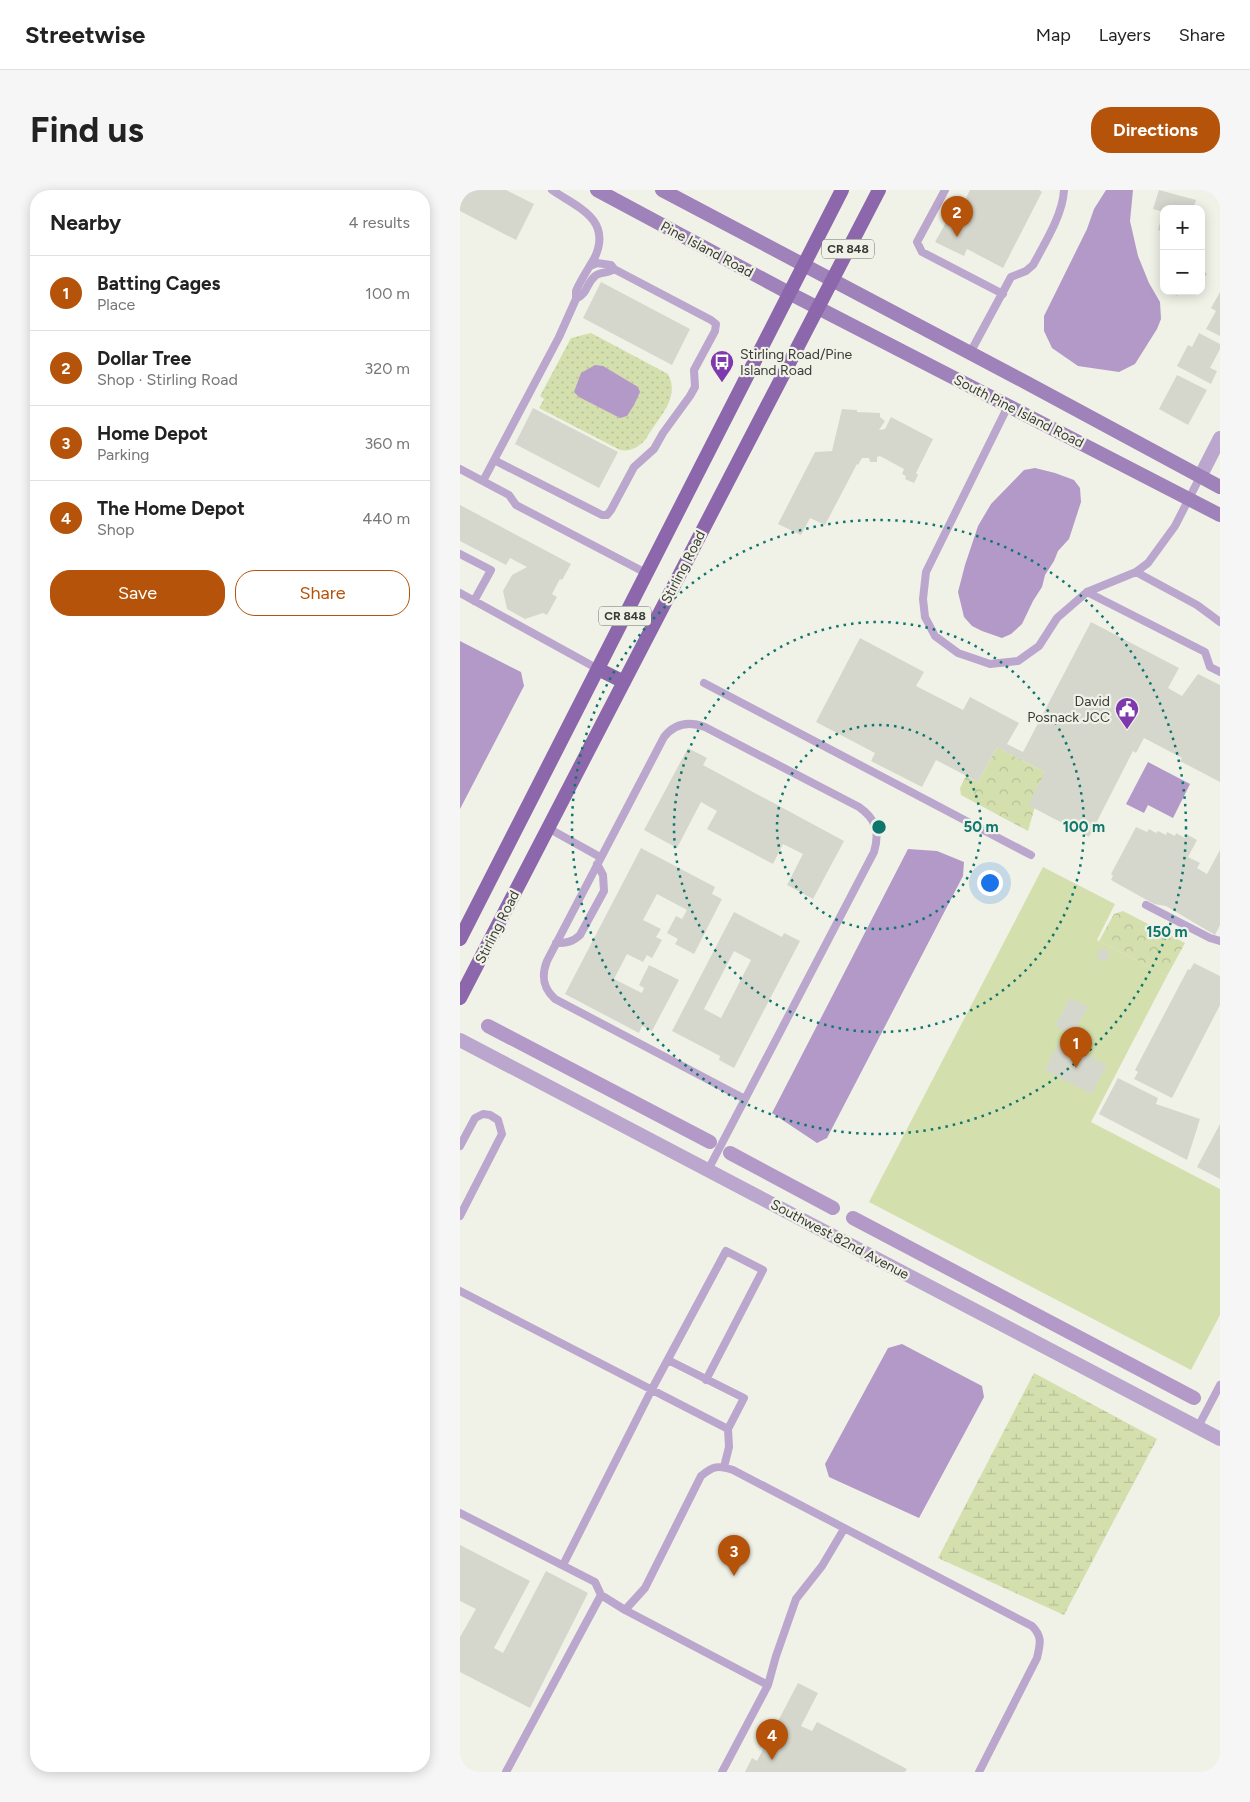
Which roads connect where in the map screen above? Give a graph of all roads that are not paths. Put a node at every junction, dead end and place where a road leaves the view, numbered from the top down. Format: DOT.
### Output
graph roads {
  1 [pos="552,190"];
  2 [pos="597,190"];
  3 [pos="662,190"];
  4 [pos="842,190"];
  5 [pos="879,190"];
  6 [pos="945,190"];
  7 [pos="1064,190"];
  8 [pos="803,264"];
  9 [pos="590,266"];
  10 [pos="614,269"];
  11 [pos="832,280"];
  12 [pos="789,293"];
  13 [pos="1002,294"];
  14 [pos="576,299"];
  15 [pos="818,307"];
  16 [pos="970,353"];
  17 [pos="1008,406"];
  18 [pos="1220,438"];
  19 [pos="494,460"];
  20 [pos="460,469"];
  21 [pos="1200,477"];
  22 [pos="483,481"];
  23 [pos="1220,487"];
  24 [pos="1188,499"];
  25 [pos="1220,515"];
  26 [pos="460,554"];
  27 [pos="1136,572"];
  28 [pos="646,573"];
  29 [pos="1087,592"];
  30 [pos="460,593"];
  31 [pos="474,601"];
  32 [pos="1220,622"];
  33 [pos="598,669"];
  34 [pos="1220,672"];
  35 [pos="624,682"];
  36 [pos="704,683"];
  37 [pos="548,828"];
  38 [pos="1031,854"];
  39 [pos="598,860"];
  40 [pos="1146,905"];
  41 [pos="460,939"];
  42 [pos="1220,941"];
  43 [pos="556,943"];
  44 [pos="460,998"];
  45 [pos="460,1040"];
  46 [pos="746,1099"];
  47 [pos="460,1146"];
  48 [pos="708,1170"];
  49 [pos="460,1216"];
  50 [pos="460,1291"];
  51 [pos="668,1360"];
  52 [pos="706,1380"];
  53 [pos="1220,1385"];
  54 [pos="652,1390"];
  55 [pos="1198,1428"];
  56 [pos="728,1429"];
  57 [pos="1220,1439"];
  58 [pos="724,1467"];
  59 [pos="460,1512"];
  60 [pos="844,1528"];
  61 [pos="563,1565"];
  62 [pos="602,1594"];
  63 [pos="625,1610"];
  64 [pos="768,1685"];
  65 [pos="506,1772"];
  66 [pos="722,1772"];
  67 [pos="979,1772"];
  1 -- 9 [label="lane"];
  2 -- 12 [label="main road, Pine Island Road"];
  3 -- 8 [label="main road"];
  4 -- 8 [label="main road, Stirling Road / CR 848"];
  5 -- 11 [label="main road, Stirling Road / CR 848"];
  6 -- 13 [label="lane"];
  7 -- 13 [label="lane"];
  8 -- 11 [label="main road"];
  8 -- 12 [label="main road, Stirling Road / CR 848"];
  9 -- 10 [label="lane"];
  9 -- 14 [label="lane"];
  10 -- 14 [label="lane"];
  10 -- 19 [label="lane"];
  11 -- 15 [label="main road, Stirling Road / CR 848"];
  11 -- 16 [label="main road, South Pine Island Road"];
  12 -- 15 [label="main road, Pine Island Road"];
  12 -- 28 [label="main road, Stirling Road / CR 848"];
  13 -- 16 [label="lane"];
  14 -- 19 [label="lane"];
  15 -- 17 [label="main road, South Pine Island Road"];
  15 -- 35 [label="main road, Stirling Road / CR 848"];
  16 -- 21 [label="main road, South Pine Island Road"];
  17 -- 24 [label="main road, South Pine Island Road"];
  17 -- 29 [label="lane"];
  18 -- 21 [label="street"];
  19 -- 22 [label="lane"];
  20 -- 22 [label="lane"];
  21 -- 23 [label="main road, South Pine Island Road"];
  21 -- 24 [label="lane"];
  22 -- 28 [label="lane"];
  24 -- 25 [label="main road, South Pine Island Road"];
  24 -- 27 [label="lane"];
  26 -- 31 [label="lane"];
  27 -- 29 [label="lane"];
  27 -- 32 [label="lane"];
  28 -- 33 [label="main road, Stirling Road / CR 848"];
  29 -- 34 [label="lane"];
  30 -- 31 [label="lane"];
  31 -- 33 [label="lane"];
  33 -- 35 [label="main road"];
  33 -- 41 [label="main road, Stirling Road / CR 848"];
  35 -- 37 [label="main road, Stirling Road / CR 848"];
  36 -- 38 [label="lane"];
  37 -- 39 [label="lane"];
  37 -- 44 [label="main road, Stirling Road / CR 848"];
  39 -- 43 [label="lane"];
  39 -- 43 [label="lane"];
  39 -- 46 [label="lane"];
  40 -- 42 [label="lane"];
  43 -- 46 [label="lane"];
  45 -- 48 [label="street, Southwest 82nd Avenue"];
  46 -- 48 [label="lane"];
  47 -- 49 [label="lane"];
  48 -- 55 [label="street, Southwest 82nd Avenue"];
  50 -- 54 [label="lane"];
  51 -- 52 [label="lane"];
  51 -- 52 [label="lane"];
  51 -- 54 [label="lane"];
  52 -- 56 [label="lane"];
  53 -- 55 [label="lane"];
  54 -- 56 [label="lane"];
  54 -- 61 [label="lane"];
  55 -- 57 [label="street, Southwest 82nd Avenue"];
  56 -- 58 [label="lane"];
  58 -- 60 [label="lane"];
  58 -- 63 [label="lane"];
  59 -- 61 [label="lane"];
  60 -- 64 [label="lane"];
  60 -- 67 [label="lane"];
  61 -- 62 [label="lane"];
  62 -- 63 [label="lane"];
  62 -- 65 [label="lane"];
  63 -- 64 [label="lane"];
  64 -- 66 [label="lane"];
}
